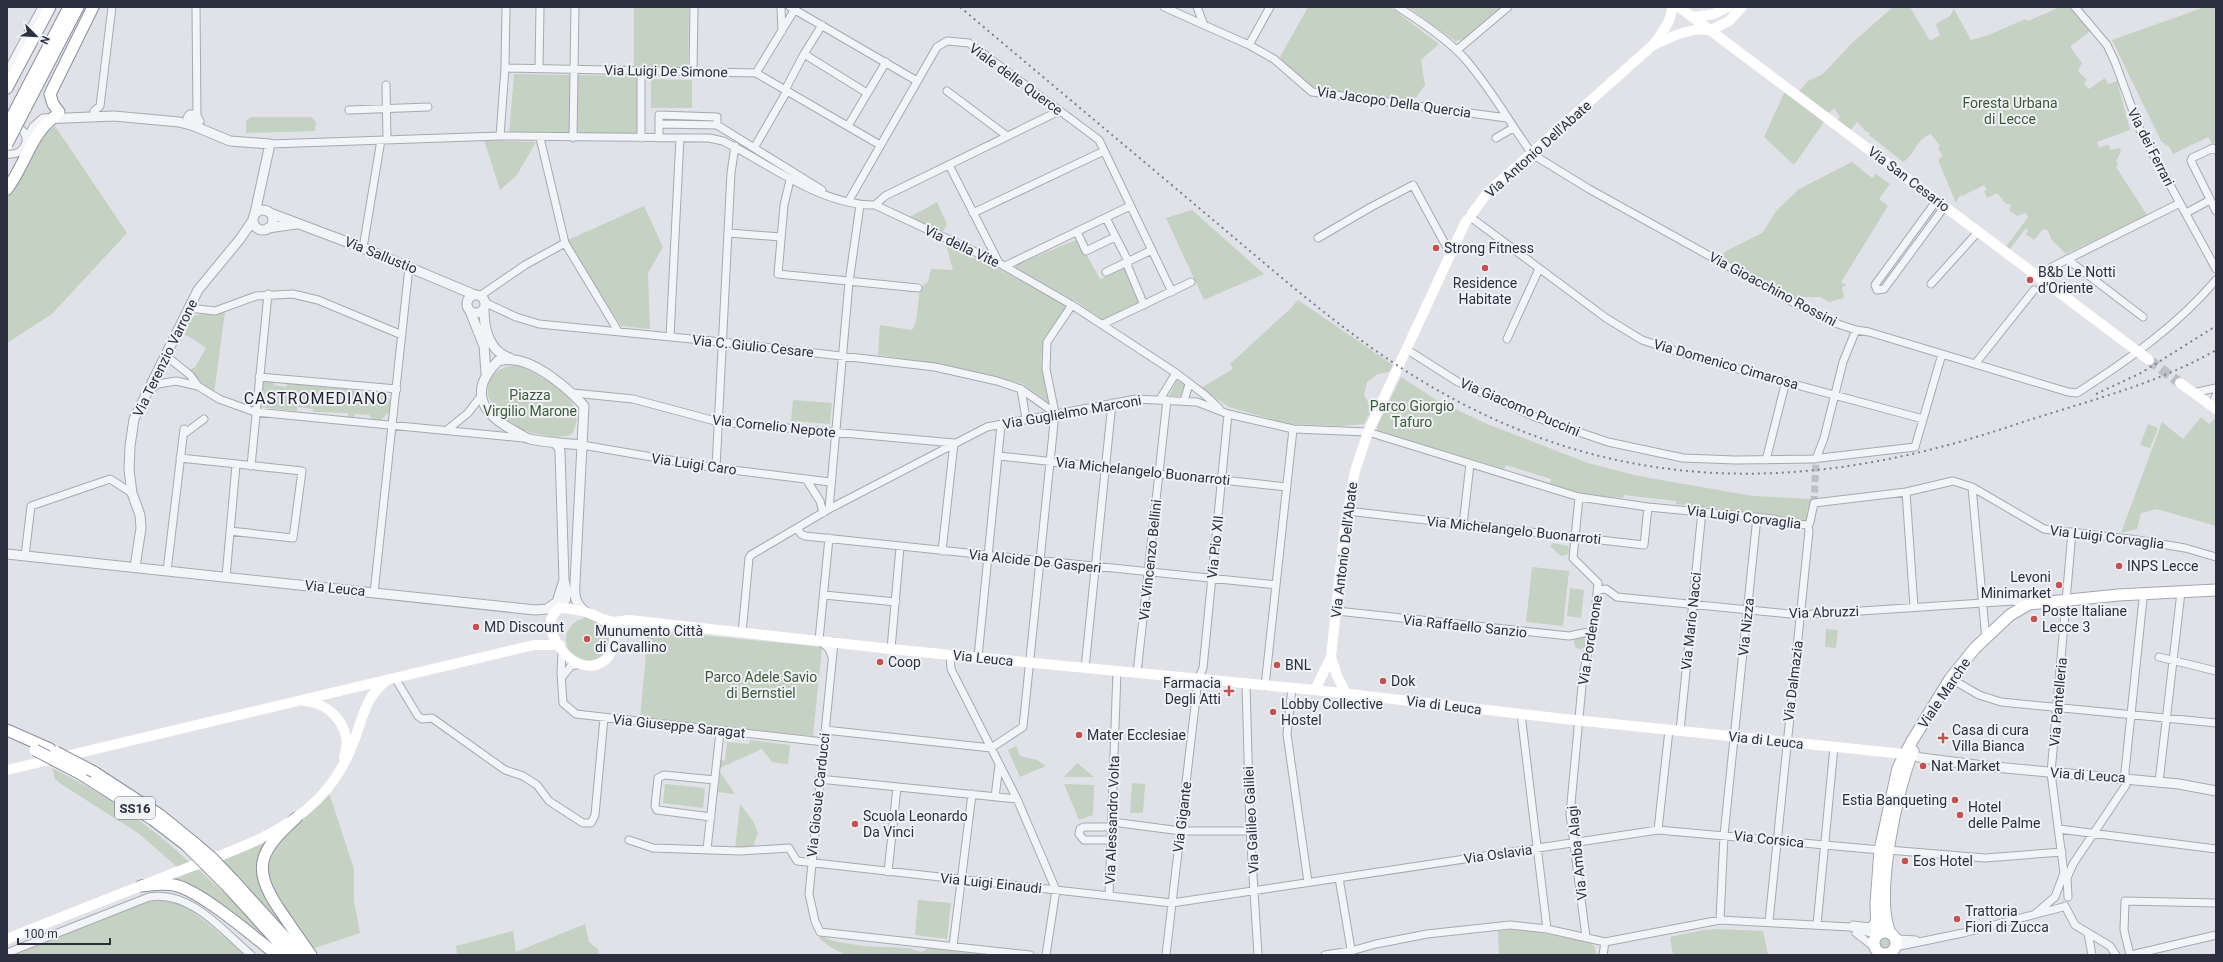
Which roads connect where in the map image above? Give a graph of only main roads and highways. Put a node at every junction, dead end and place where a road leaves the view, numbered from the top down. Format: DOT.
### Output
graph roads {
  1 [pos="50,7"];
  2 [pos="69,7"];
  3 [pos="78,7"];
  4 [pos="93,7"];
  5 [pos="1672,7"];
  6 [pos="1679,7"];
  7 [pos="1728,7"];
  8 [pos="1742,7"];
  9 [pos="1714,14"];
  10 [pos="1691,16"];
  11 [pos="1665,27"];
  12 [pos="1711,30"];
  13 [pos="1679,34"];
  14 [pos="1653,45"];
  15 [pos="7,88"];
  16 [pos="21,107"];
  17 [pos="7,126"];
  18 [pos="7,144"];
  19 [pos="7,189"];
  20 [pos="2149,360"];
  21 [pos="2180,383"];
  22 [pos="2214,407"];
  23 [pos="2216,590"];
  24 [pos="2181,594"];
  25 [pos="2216,594"];
  26 [pos="2067,602"];
  27 [pos="603,619"];
  28 [pos="651,623"];
  29 [pos="552,629"];
  30 [pos="614,638"];
  31 [pos="1986,641"];
  32 [pos="534,645"];
  33 [pos="561,648"];
  34 [pos="1331,657"];
  35 [pos="391,679"];
  36 [pos="1315,690"];
  37 [pos="1346,693"];
  38 [pos="297,701"];
  39 [pos="7,726"];
  40 [pos="7,730"];
  41 [pos="7,738"];
  42 [pos="36,747"];
  43 [pos="1908,755"];
  44 [pos="7,770"];
  45 [pos="336,776"];
  46 [pos="296,818"];
  47 [pos="189,843"];
  48 [pos="1884,850"];
  49 [pos="231,884"];
  50 [pos="141,886"];
  51 [pos="1891,934"];
  52 [pos="1877,935"];
  53 [pos="7,939"];
  54 [pos="1893,951"];
  55 [pos="1878,952"];
  56 [pos="277,955"];
  57 [pos="290,955"];
  58 [pos="301,955"];
  59 [pos="311,955"];
  1 -- 15 [label="main road"];
  2 -- 16 [label="main road"];
  3 -- 16 [label="main road"];
  4 -- 19 [label="main road"];
  5 -- 11 [label="main road, Via Antonio Dell'Abate"];
  6 -- 10 [label="main road, Via San Cesario"];
  7 -- 9 [label="main road, Via Antonio Dell'Abate"];
  8 -- 12 [label="main road"];
  9 -- 10 [label="main road, Via Antonio Dell'Abate"];
  9 -- 12 [label="main road"];
  10 -- 11 [label="main road, Via Antonio Dell'Abate"];
  10 -- 12 [label="main road, Via San Cesario"];
  10 -- 13 [label="main road"];
  11 -- 14 [label="main road, Via Antonio Dell'Abate"];
  12 -- 13 [label="main road, Via Antonio Dell'Abate"];
  12 -- 20 [label="main road, Via San Cesario"];
  13 -- 14 [label="main road, Via Antonio Dell'Abate"];
  14 -- 34 [label="main road, Via Antonio Dell'Abate"];
  16 -- 17 [label="main road, bridge"];
  16 -- 18 [label="main road, bridge"];
  21 -- 22 [label="main road"];
  23 -- 24 [label="main road, Viale Marche"];
  24 -- 25 [label="main road, Viale Marche"];
  24 -- 26 [label="main road, Viale Marche"];
  24 -- 26 [label="main road, Viale Marche"];
  26 -- 31 [label="main road, Viale Marche"];
  26 -- 31 [label="main road, Viale Marche"];
  27 -- 28 [label="main road, Via Leuca"];
  27 -- 29 [label="main road"];
  27 -- 30 [label="main road"];
  28 -- 30 [label="main road, Via Leuca"];
  28 -- 36 [label="main road, Via Leuca"];
  29 -- 32 [label="main road"];
  29 -- 33 [label="main road"];
  30 -- 33 [label="main road"];
  31 -- 43 [label="main road, Viale Marche"];
  31 -- 43 [label="main road, Viale Marche"];
  32 -- 33 [label="main road"];
  32 -- 35 [label="main road"];
  34 -- 36 [label="main road, Via Antonio Dell'Abate"];
  34 -- 37 [label="main road, Via Antonio Dell'Abate"];
  35 -- 38 [label="main road"];
  35 -- 45 [label="main road"];
  36 -- 37 [label="main road, Via di Leuca"];
  37 -- 43 [label="main road, Via di Leuca"];
  38 -- 44 [label="main road"];
  38 -- 45 [label="main road"];
  39 -- 42 [label="main road"];
  40 -- 42 [label="main road, SS16"];
  41 -- 42 [label="main road, SS16"];
  42 -- 47 [label="main road, SS16, bridge"];
  42 -- 47 [label="main road, SS16, bridge"];
  43 -- 48 [label="main road"];
  45 -- 46 [label="main road"];
  46 -- 50 [label="main road"];
  46 -- 59 [label="main road"];
  47 -- 49 [label="main road, SS16, bridge"];
  48 -- 51 [label="main road"];
  48 -- 52 [label="main road"];
  49 -- 57 [label="main road, SS16"];
  49 -- 58 [label="main road, SS16"];
  50 -- 53 [label="main road"];
  50 -- 56 [label="main road"];
  51 -- 52 [label="main road"];
  51 -- 54 [label="main road"];
  52 -- 55 [label="main road"];
  54 -- 55 [label="main road"];
}
